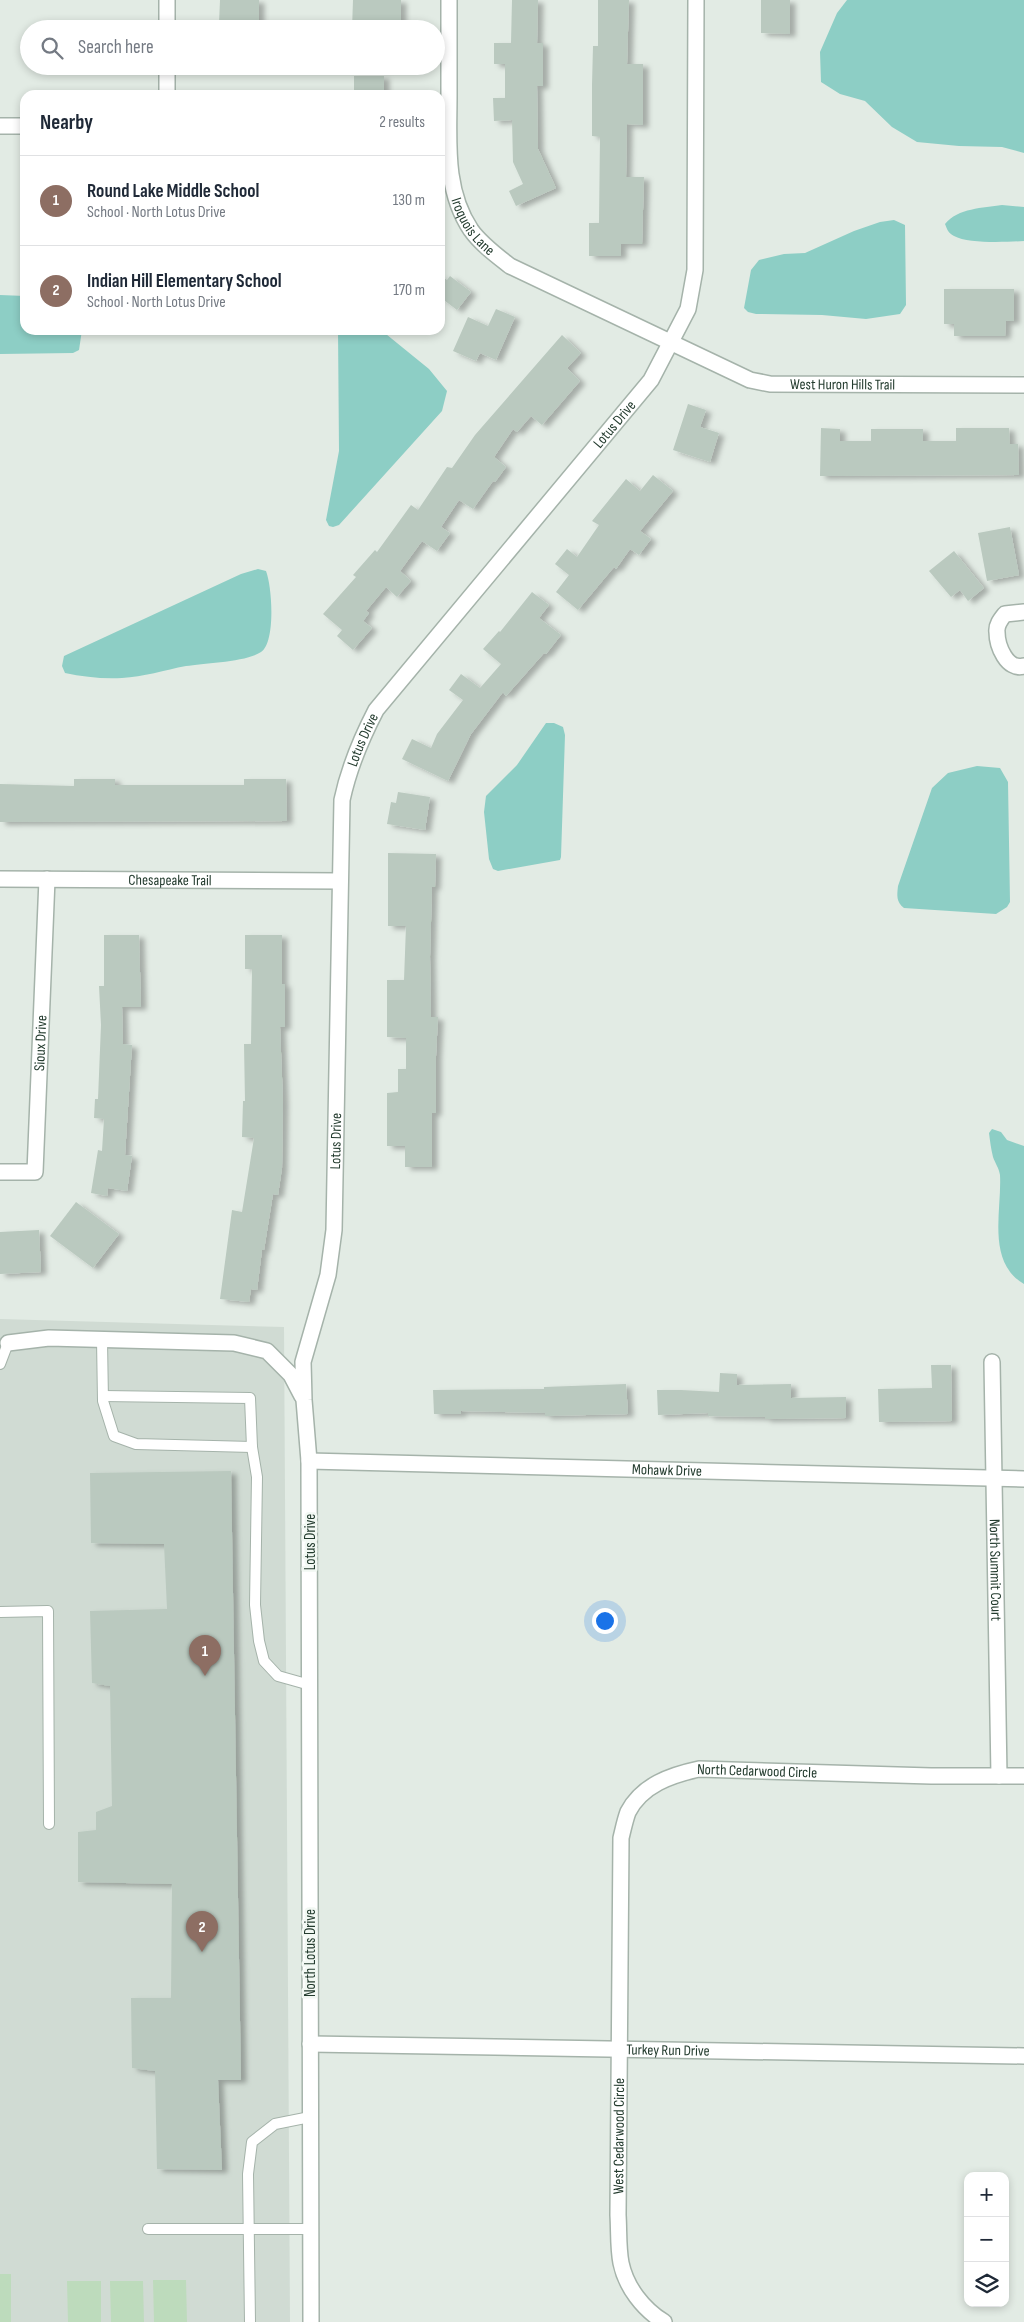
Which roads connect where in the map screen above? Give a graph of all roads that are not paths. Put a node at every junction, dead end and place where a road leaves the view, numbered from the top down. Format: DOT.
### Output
graph roads {
  1 [pos="167,0"];
  2 [pos="449,0"];
  3 [pos="696,0"];
  4 [pos="167,20"];
  5 [pos="167,75"];
  6 [pos="167,90"];
  7 [pos="0,126"];
  8 [pos="20,126"];
  9 [pos="670,344"];
  10 [pos="1024,384"];
  11 [pos="1024,612"];
  12 [pos="1024,666"];
  13 [pos="0,879"];
  14 [pos="47,879"];
  15 [pos="340,881"];
  16 [pos="0,1172"];
  17 [pos="102,1340"];
  18 [pos="8,1343"];
  19 [pos="992,1362"];
  20 [pos="0,1364"];
  21 [pos="103,1396"];
  22 [pos="304,1400"];
  23 [pos="252,1447"];
  24 [pos="309,1461"];
  25 [pos="994,1478"];
  26 [pos="1024,1479"];
  27 [pos="310,1585"];
  28 [pos="0,1612"];
  29 [pos="310,1685"];
  30 [pos="999,1776"];
  31 [pos="1024,1776"];
  32 [pos="49,1824"];
  33 [pos="621,1933"];
  34 [pos="310,2044"];
  35 [pos="621,2049"];
  36 [pos="1024,2056"];
  37 [pos="310,2117"];
  38 [pos="148,2229"];
  39 [pos="248,2229"];
  40 [pos="311,2229"];
  41 [pos="250,2322"];
  42 [pos="311,2322"];
  43 [pos="664,2322"];
  1 -- 4 [label="street"];
  2 -- 9 [label="street, Iroquois Lane"];
  3 -- 9 [label="street, Lotus Drive"];
  5 -- 6 [label="street"];
  7 -- 8 [label="street"];
  9 -- 10 [label="street, West Huron Hills Trail"];
  9 -- 15 [label="street, Lotus Drive"];
  11 -- 12 [label="street"];
  13 -- 14 [label="street, Chesapeake Trail"];
  14 -- 15 [label="street, Chesapeake Trail"];
  14 -- 16 [label="street, Sioux Drive"];
  15 -- 22 [label="street, Lotus Drive"];
  17 -- 18 [label="street"];
  17 -- 21 [label="lane"];
  17 -- 22 [label="street"];
  18 -- 20 [label="lane"];
  19 -- 25 [label="street, North Summit Court"];
  21 -- 23 [label="lane"];
  21 -- 23 [label="lane"];
  22 -- 24 [label="street, Lotus Drive"];
  23 -- 29 [label="lane"];
  24 -- 25 [label="street, Mohawk Drive"];
  24 -- 27 [label="street, Lotus Drive"];
  25 -- 26 [label="street, Mohawk Drive"];
  25 -- 30 [label="street, North Summit Court"];
  27 -- 29 [label="street, North Lotus Drive"];
  28 -- 32 [label="lane"];
  29 -- 34 [label="street, North Lotus Drive"];
  30 -- 31 [label="street, North Cedarwood Circle"];
  30 -- 33 [label="street, North Cedarwood Circle"];
  33 -- 35 [label="street, West Cedarwood Circle"];
  34 -- 35 [label="street, Turkey Run Drive"];
  34 -- 37 [label="street, North Lotus Drive"];
  35 -- 36 [label="street, Turkey Run Drive"];
  35 -- 43 [label="street, West Cedarwood Circle"];
  37 -- 39 [label="lane"];
  37 -- 40 [label="street, North Lotus Drive"];
  38 -- 39 [label="lane"];
  39 -- 40 [label="lane"];
  39 -- 41 [label="lane"];
  40 -- 42 [label="street, North Lotus Drive"];
}
